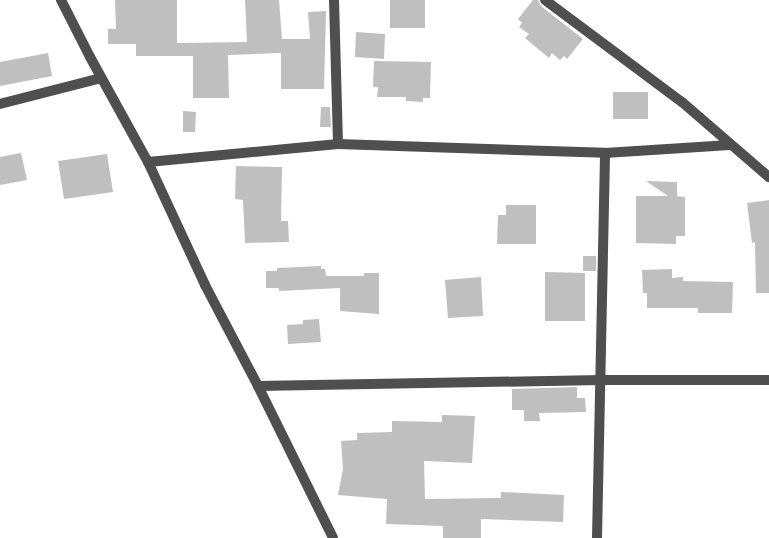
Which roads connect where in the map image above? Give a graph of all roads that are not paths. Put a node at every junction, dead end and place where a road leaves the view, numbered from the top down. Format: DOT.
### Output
graph roads {
  1 [pos="61,0"];
  2 [pos="334,0"];
  3 [pos="545,0"];
  4 [pos="101,78"];
  5 [pos="0,104"];
  6 [pos="338,144"];
  7 [pos="730,145"];
  8 [pos="606,153"];
  9 [pos="148,162"];
  10 [pos="769,177"];
  11 [pos="602,380"];
  12 [pos="769,380"];
  13 [pos="258,386"];
  14 [pos="333,538"];
  15 [pos="598,538"];
  1 -- 4 [label="street"];
  2 -- 6 [label="street"];
  3 -- 7 [label="street"];
  4 -- 5 [label="street"];
  4 -- 9 [label="street"];
  6 -- 8 [label="street"];
  6 -- 9 [label="street"];
  7 -- 8 [label="street"];
  7 -- 10 [label="street"];
  8 -- 11 [label="street"];
  9 -- 13 [label="street"];
  11 -- 12 [label="street"];
  11 -- 13 [label="street"];
  11 -- 15 [label="street"];
  13 -- 14 [label="street"];
}
